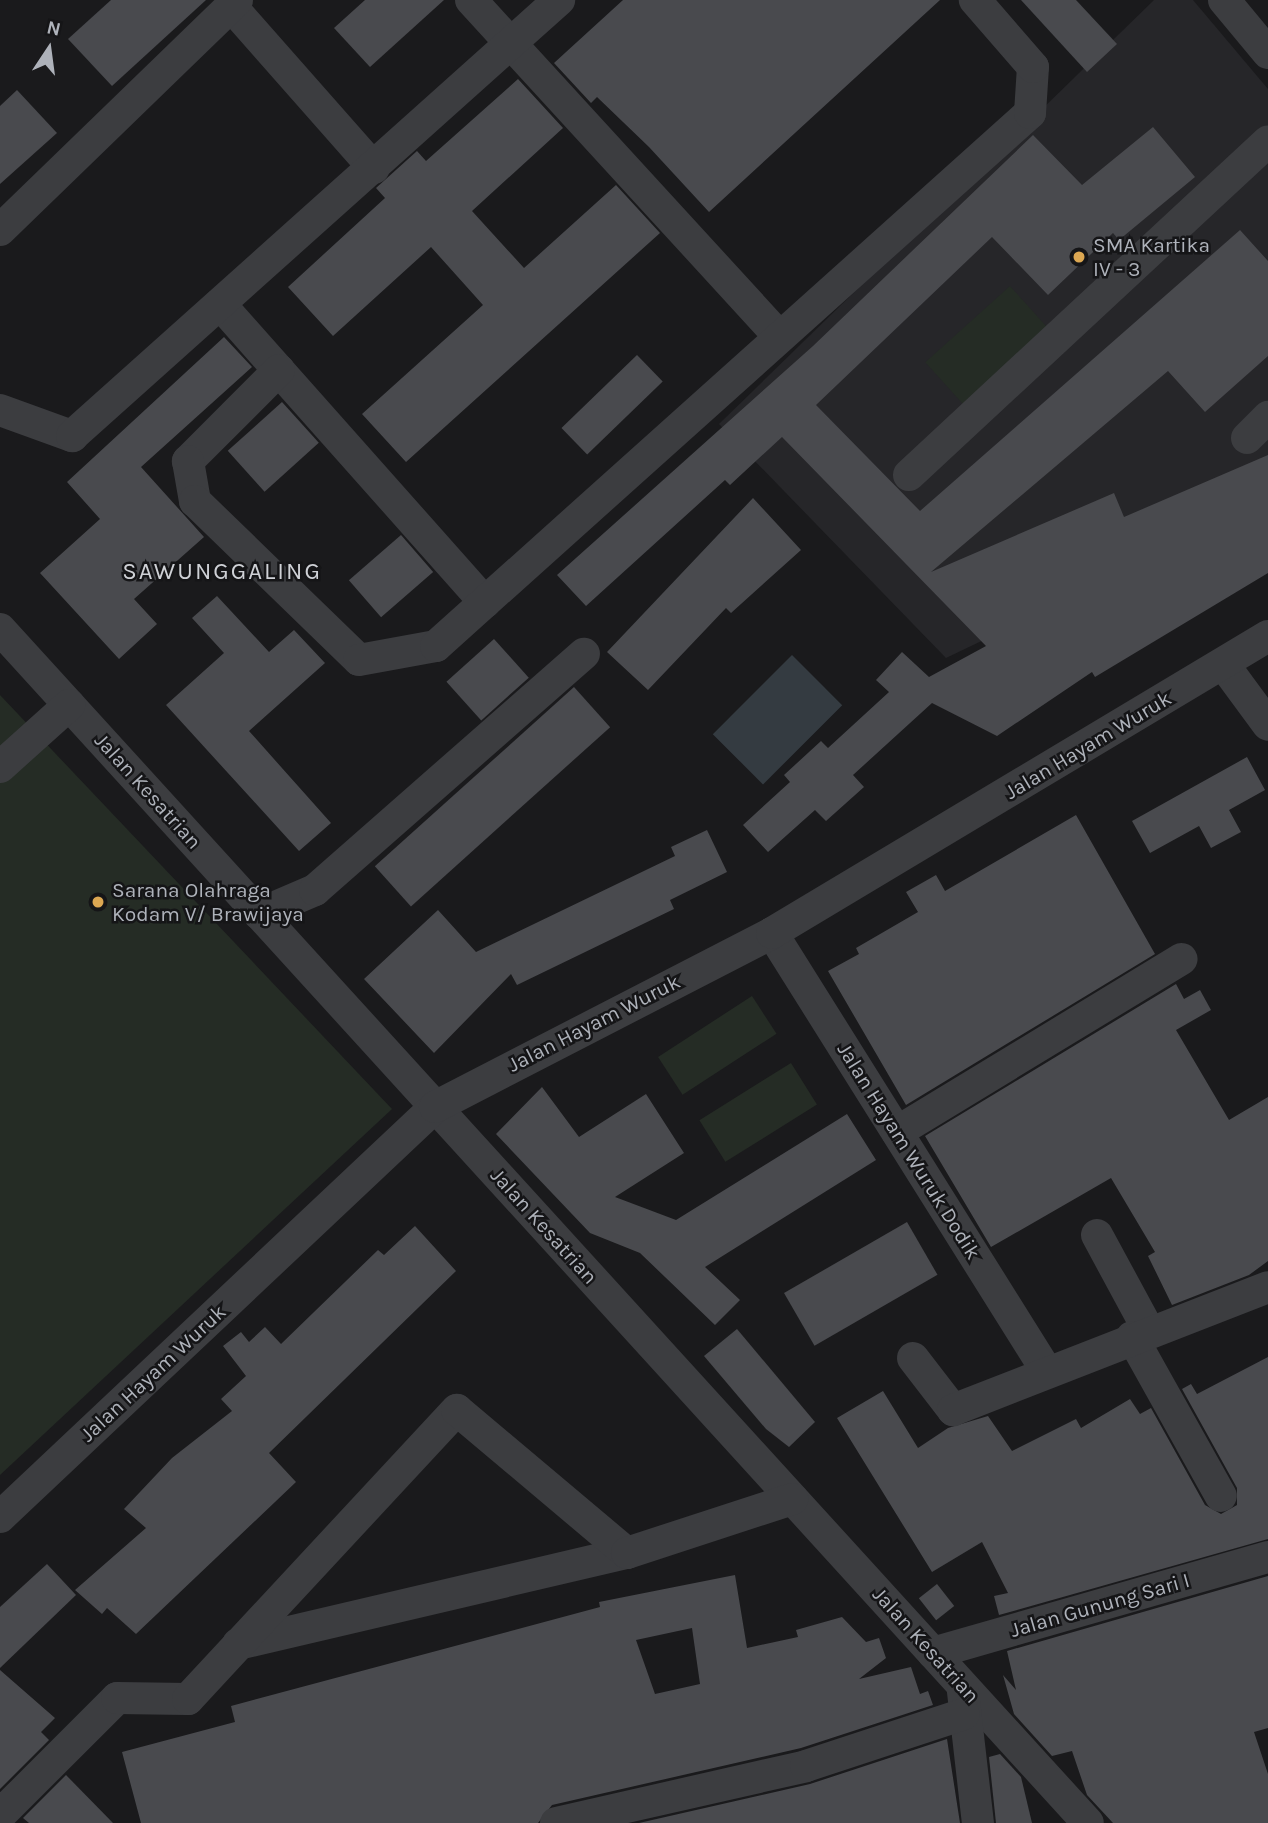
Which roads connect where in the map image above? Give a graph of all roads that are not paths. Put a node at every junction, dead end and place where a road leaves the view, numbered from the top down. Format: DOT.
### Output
graph roads {
  1 [pos="471,0"];
  2 [pos="559,0"];
  3 [pos="975,0"];
  4 [pos="1224,0"];
  5 [pos="234,3"];
  6 [pos="513,44"];
  7 [pos="1268,53"];
  8 [pos="1268,141"];
  9 [pos="374,168"];
  10 [pos="0,230"];
  11 [pos="220,304"];
  12 [pos="780,337"];
  13 [pos="279,370"];
  14 [pos="0,410"];
  15 [pos="909,475"];
  16 [pos="485,602"];
  17 [pos="0,629"];
  18 [pos="1268,636"];
  19 [pos="584,654"];
  20 [pos="1224,664"];
  21 [pos="69,705"];
  22 [pos="1268,725"];
  23 [pos="0,767"];
  24 [pos="259,914"];
  25 [pos="772,933"];
  26 [pos="1182,958"];
  27 [pos="435,1107"];
  28 [pos="897,1132"];
  29 [pos="1097,1235"];
  30 [pos="1268,1287"];
  31 [pos="1140,1334"];
  32 [pos="913,1358"];
  33 [pos="1046,1370"];
  34 [pos="1221,1496"];
  35 [pos="792,1499"];
  36 [pos="0,1517"];
  37 [pos="627,1553"];
  38 [pos="1268,1557"];
  39 [pos="238,1644"];
  40 [pos="933,1653"];
  41 [pos="963,1699"];
  42 [pos="0,1815"];
  43 [pos="556,1823"];
  44 [pos="978,1823"];
  45 [pos="1088,1823"];
  1 -- 6 [label="street"];
  2 -- 6 [label="street"];
  3 -- 12 [label="street"];
  4 -- 7 [label="street"];
  5 -- 9 [label="street"];
  5 -- 10 [label="street"];
  6 -- 9 [label="street"];
  6 -- 12 [label="street"];
  8 -- 15 [label="street"];
  9 -- 11 [label="street"];
  11 -- 13 [label="street"];
  11 -- 14 [label="street"];
  12 -- 16 [label="street"];
  13 -- 16 [label="street"];
  13 -- 16 [label="street"];
  17 -- 21 [label="street, Jalan Kesatrian"];
  18 -- 20 [label="street, Jalan Hayam Wuruk"];
  19 -- 24 [label="street"];
  20 -- 22 [label="street"];
  20 -- 25 [label="street, Jalan Hayam Wuruk"];
  21 -- 23 [label="street"];
  21 -- 24 [label="street, Jalan Kesatrian"];
  24 -- 27 [label="street, Jalan Kesatrian"];
  25 -- 27 [label="street, Jalan Hayam Wuruk"];
  25 -- 28 [label="street, Jalan Hayam Wuruk Dodik"];
  26 -- 28 [label="street"];
  27 -- 35 [label="street, Jalan Kesatrian"];
  27 -- 36 [label="street, Jalan Hayam Wuruk"];
  28 -- 33 [label="street, Jalan Hayam Wuruk Dodik"];
  29 -- 31 [label="street"];
  30 -- 31 [label="street"];
  31 -- 33 [label="street"];
  31 -- 34 [label="street"];
  32 -- 33 [label="street"];
  35 -- 37 [label="street"];
  35 -- 40 [label="street, Jalan Kesatrian"];
  37 -- 39 [label="street"];
  37 -- 39 [label="street"];
  38 -- 40 [label="street, Jalan Gunung Sari I"];
  39 -- 42 [label="street"];
  40 -- 41 [label="street, Jalan Kesatrian"];
  41 -- 43 [label="street"];
  41 -- 44 [label="street"];
  41 -- 45 [label="street, Jalan Kesatrian"];
}
